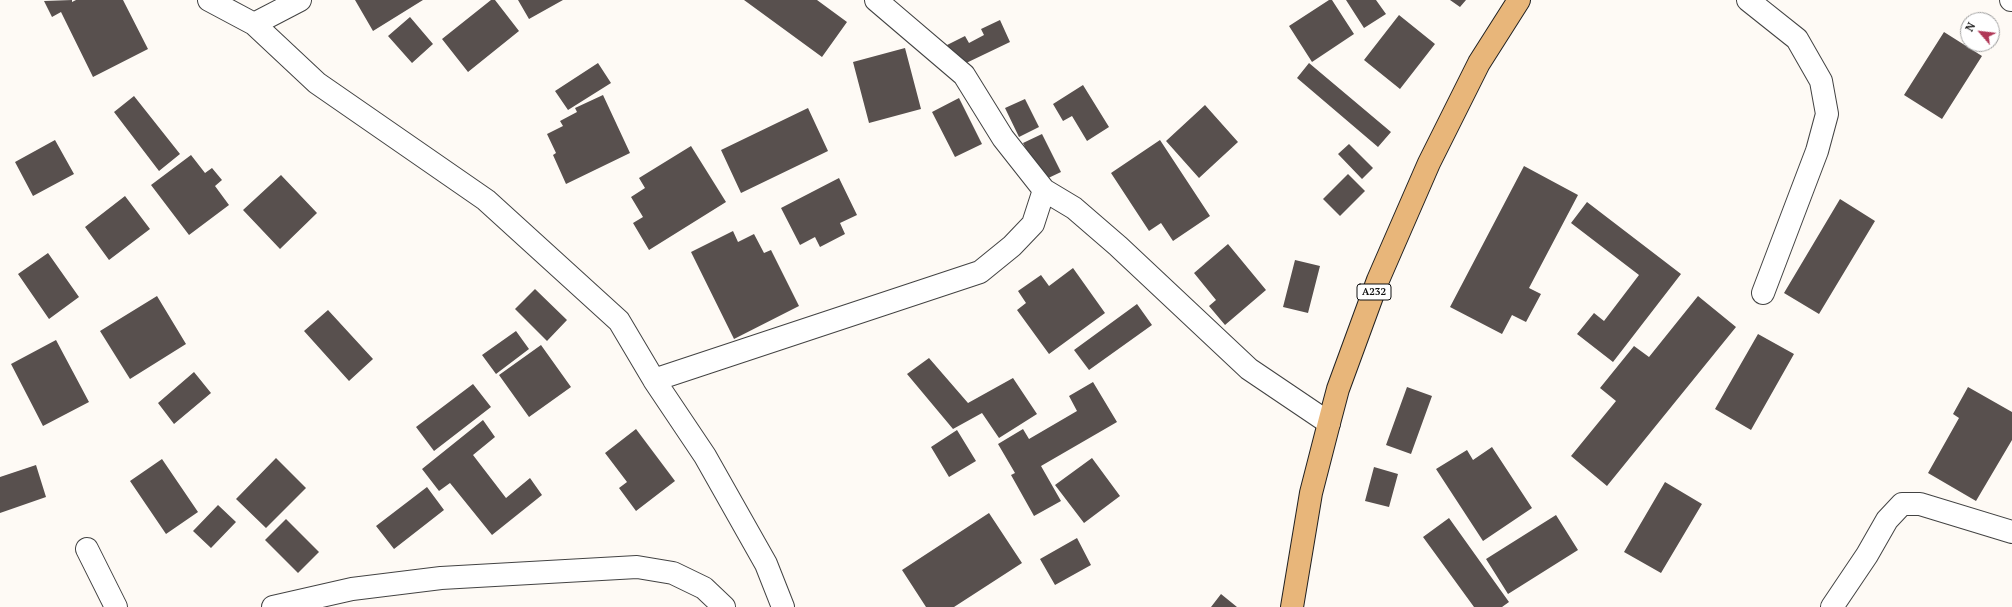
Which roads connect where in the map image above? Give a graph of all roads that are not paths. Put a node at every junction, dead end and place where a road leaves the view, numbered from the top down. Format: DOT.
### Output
graph roads {
  1 [pos="209,0"];
  2 [pos="300,0"];
  3 [pos="876,0"];
  4 [pos="1519,0"];
  5 [pos="1748,0"];
  6 [pos="254,24"];
  7 [pos="1044,190"];
  8 [pos="1763,293"];
  9 [pos="654,380"];
  10 [pos="1329,423"];
  11 [pos="2012,532"];
  12 [pos="87,549"];
  13 [pos="116,607"];
  14 [pos="273,607"];
  15 [pos="724,607"];
  16 [pos="783,607"];
  17 [pos="1292,607"];
  18 [pos="1832,607"];
  1 -- 6 [label="street"];
  2 -- 6 [label="street"];
  3 -- 7 [label="street"];
  4 -- 10 [label="main road, A232"];
  5 -- 8 [label="street"];
  6 -- 9 [label="street"];
  7 -- 9 [label="street"];
  7 -- 10 [label="street"];
  9 -- 16 [label="street"];
  10 -- 17 [label="main road, A232"];
  11 -- 18 [label="street"];
  12 -- 13 [label="street"];
  14 -- 15 [label="street"];
}
